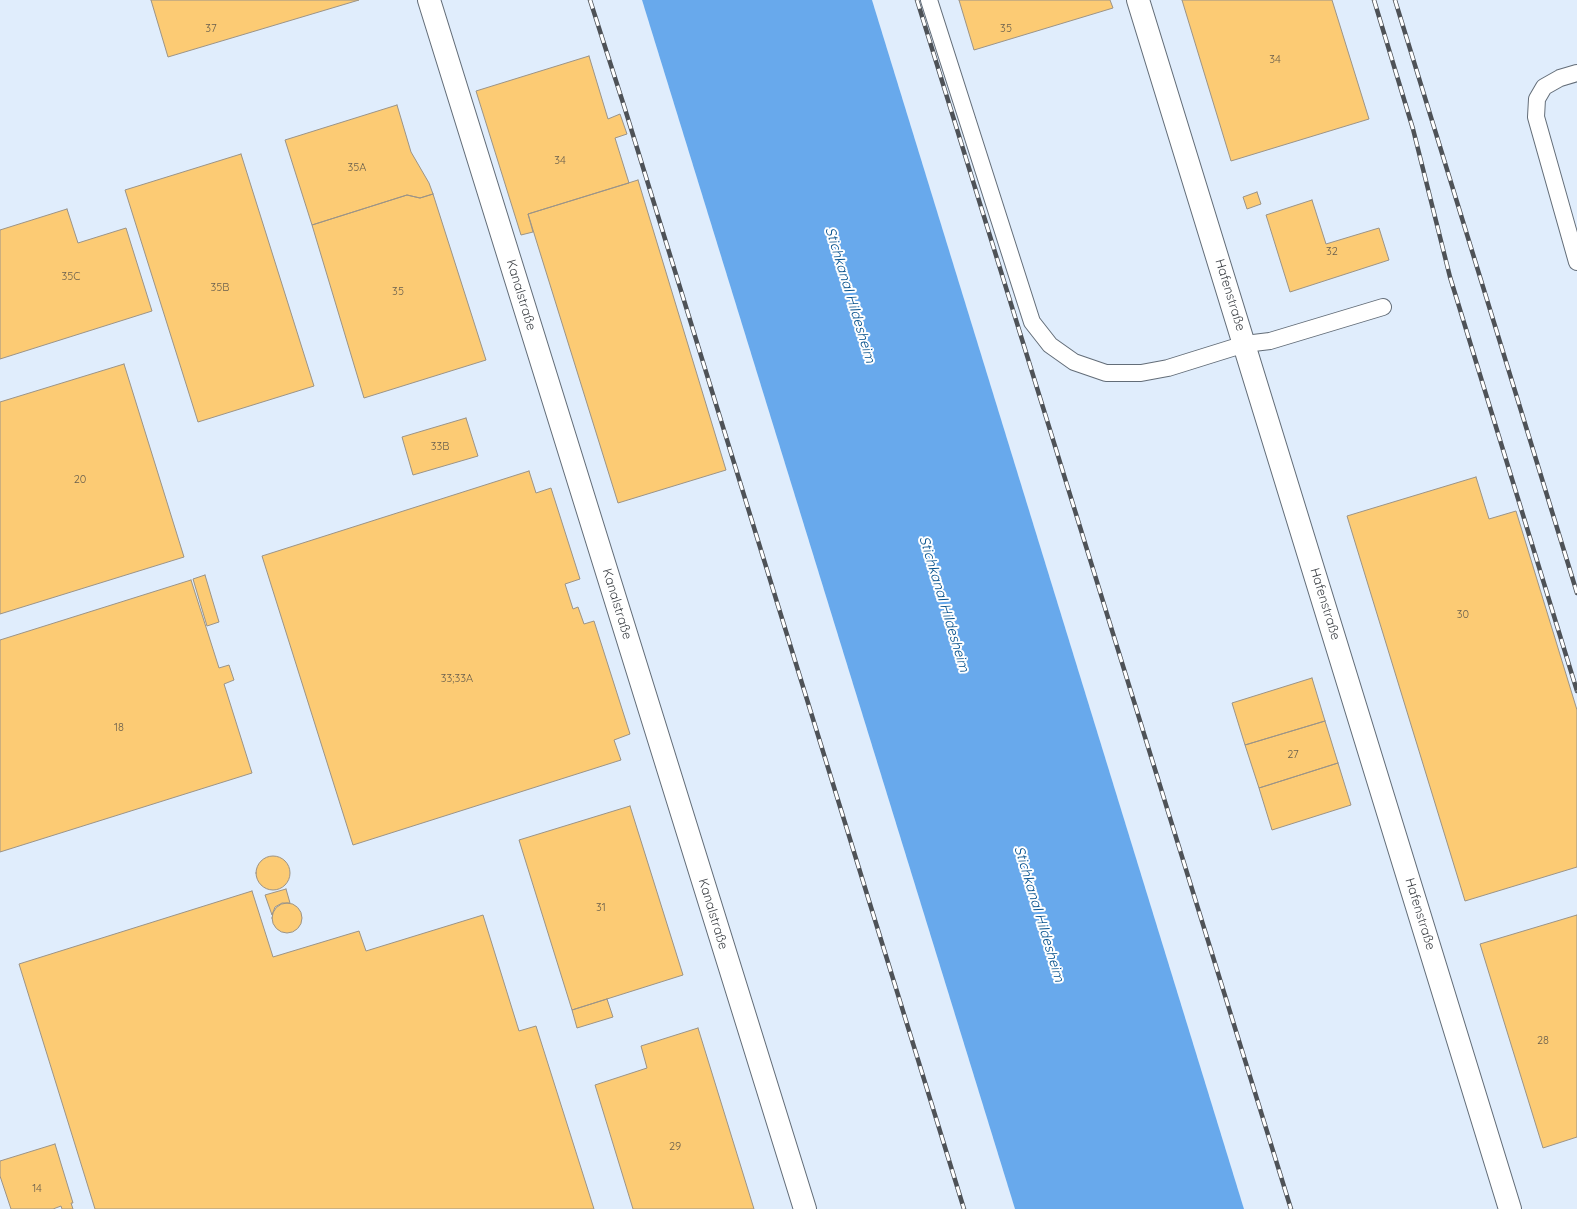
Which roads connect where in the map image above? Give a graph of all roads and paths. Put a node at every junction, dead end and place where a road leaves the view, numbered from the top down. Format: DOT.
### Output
graph roads {
  1 [pos="429,0"];
  2 [pos="929,0"];
  3 [pos="1138,0"];
  4 [pos="1577,73"];
  5 [pos="1577,262"];
  6 [pos="1383,307"];
  7 [pos="1245,344"];
  8 [pos="805,1209"];
  9 [pos="1510,1209"];
  1 -- 8 [label="street, Kanalstraße"];
  2 -- 7 [label="lane"];
  3 -- 7 [label="street, Hafenstraße"];
  4 -- 5 [label="lane"];
  6 -- 7 [label="lane"];
  7 -- 9 [label="street, Hafenstraße"];
}
